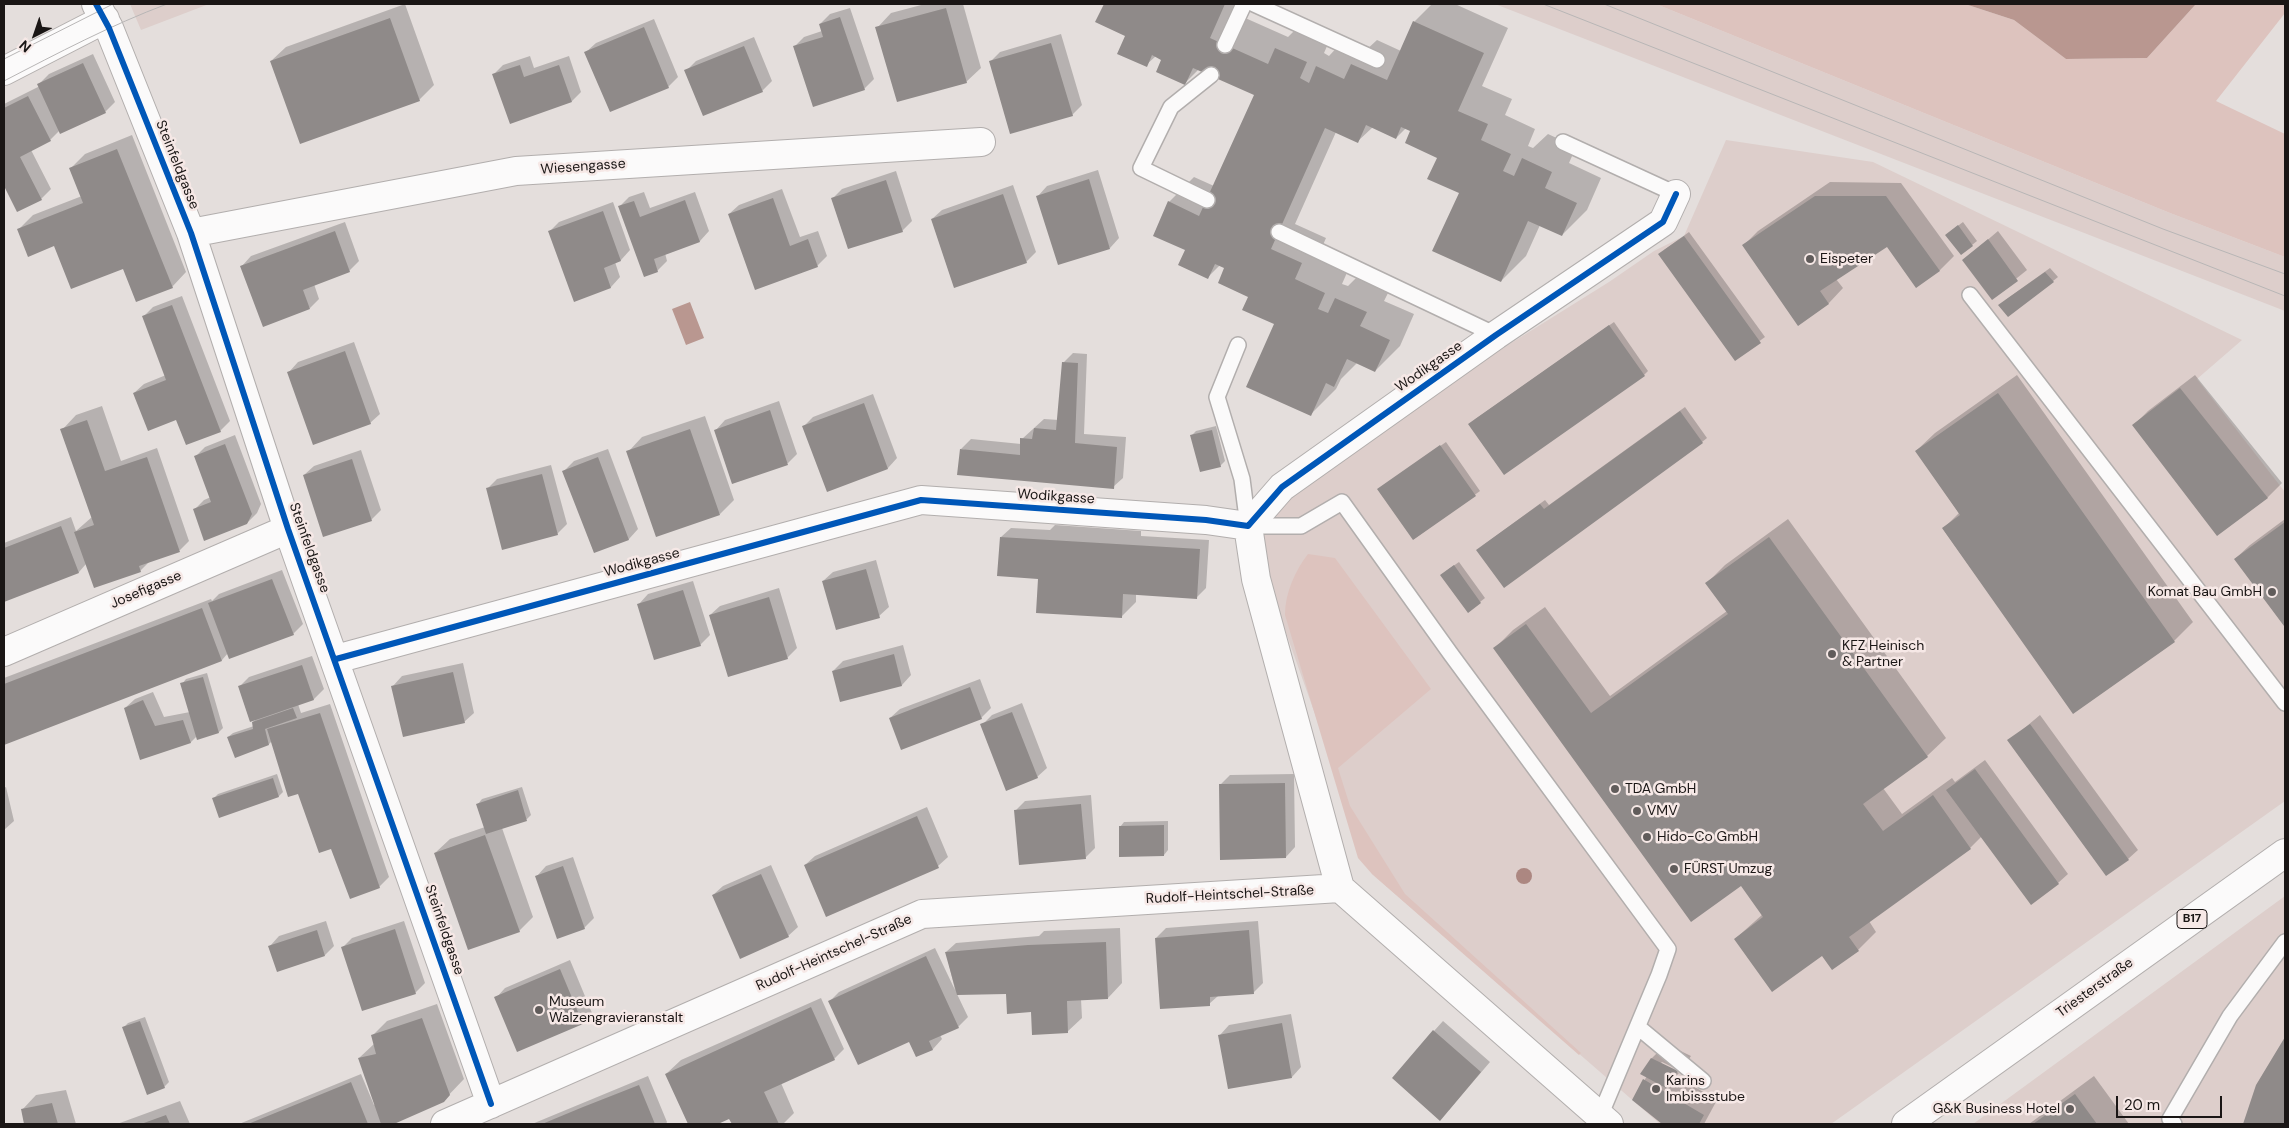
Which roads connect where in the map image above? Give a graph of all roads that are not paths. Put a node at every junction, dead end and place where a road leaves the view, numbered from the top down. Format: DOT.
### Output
graph roads {
  1 [pos="1244,4"];
  2 [pos="1254,4"];
  3 [pos="101,12"];
  4 [pos="1225,45"];
  5 [pos="1378,60"];
  6 [pos="4,71"];
  7 [pos="1210,75"];
  8 [pos="981,142"];
  9 [pos="1563,142"];
  10 [pos="1676,194"];
  11 [pos="1207,200"];
  12 [pos="1279,232"];
  13 [pos="191,234"];
  14 [pos="1970,295"];
  15 [pos="1496,335"];
  16 [pos="1238,345"];
  17 [pos="1248,526"];
  18 [pos="288,529"];
  19 [pos="4,652"];
  20 [pos="336,659"];
  21 [pos="2285,703"];
  22 [pos="2285,853"];
  23 [pos="1340,888"];
  24 [pos="2285,942"];
  25 [pos="1638,1027"];
  26 [pos="1703,1081"];
  27 [pos="491,1104"];
  28 [pos="1604,1120"];
  29 [pos="445,1124"];
  30 [pos="1906,1124"];
  31 [pos="2174,1124"];
  1 -- 4 [label="lane"];
  2 -- 5 [label="lane"];
  3 -- 6 [label="street"];
  3 -- 13 [label="street, Steinfeldgasse"];
  7 -- 11 [label="lane"];
  8 -- 13 [label="street, Wiesengasse"];
  9 -- 10 [label="lane"];
  10 -- 15 [label="street, Wodikgasse"];
  12 -- 15 [label="lane"];
  13 -- 18 [label="street, Steinfeldgasse"];
  14 -- 21 [label="lane"];
  15 -- 17 [label="street, Wodikgasse"];
  16 -- 17 [label="lane"];
  17 -- 20 [label="street, Wodikgasse"];
  17 -- 23 [label="street"];
  17 -- 25 [label="lane"];
  18 -- 19 [label="street, Josefigasse"];
  18 -- 20 [label="street, Steinfeldgasse"];
  20 -- 27 [label="street, Steinfeldgasse"];
  22 -- 30 [label="street, Triesterstraße / B17"];
  23 -- 27 [label="street, Rudolf-Heintschel-Straße"];
  23 -- 28 [label="street"];
  24 -- 31 [label="lane"];
  25 -- 26 [label="lane"];
  25 -- 28 [label="lane"];
  27 -- 29 [label="street, Rudolf-Heintschel-Straße"];
}
